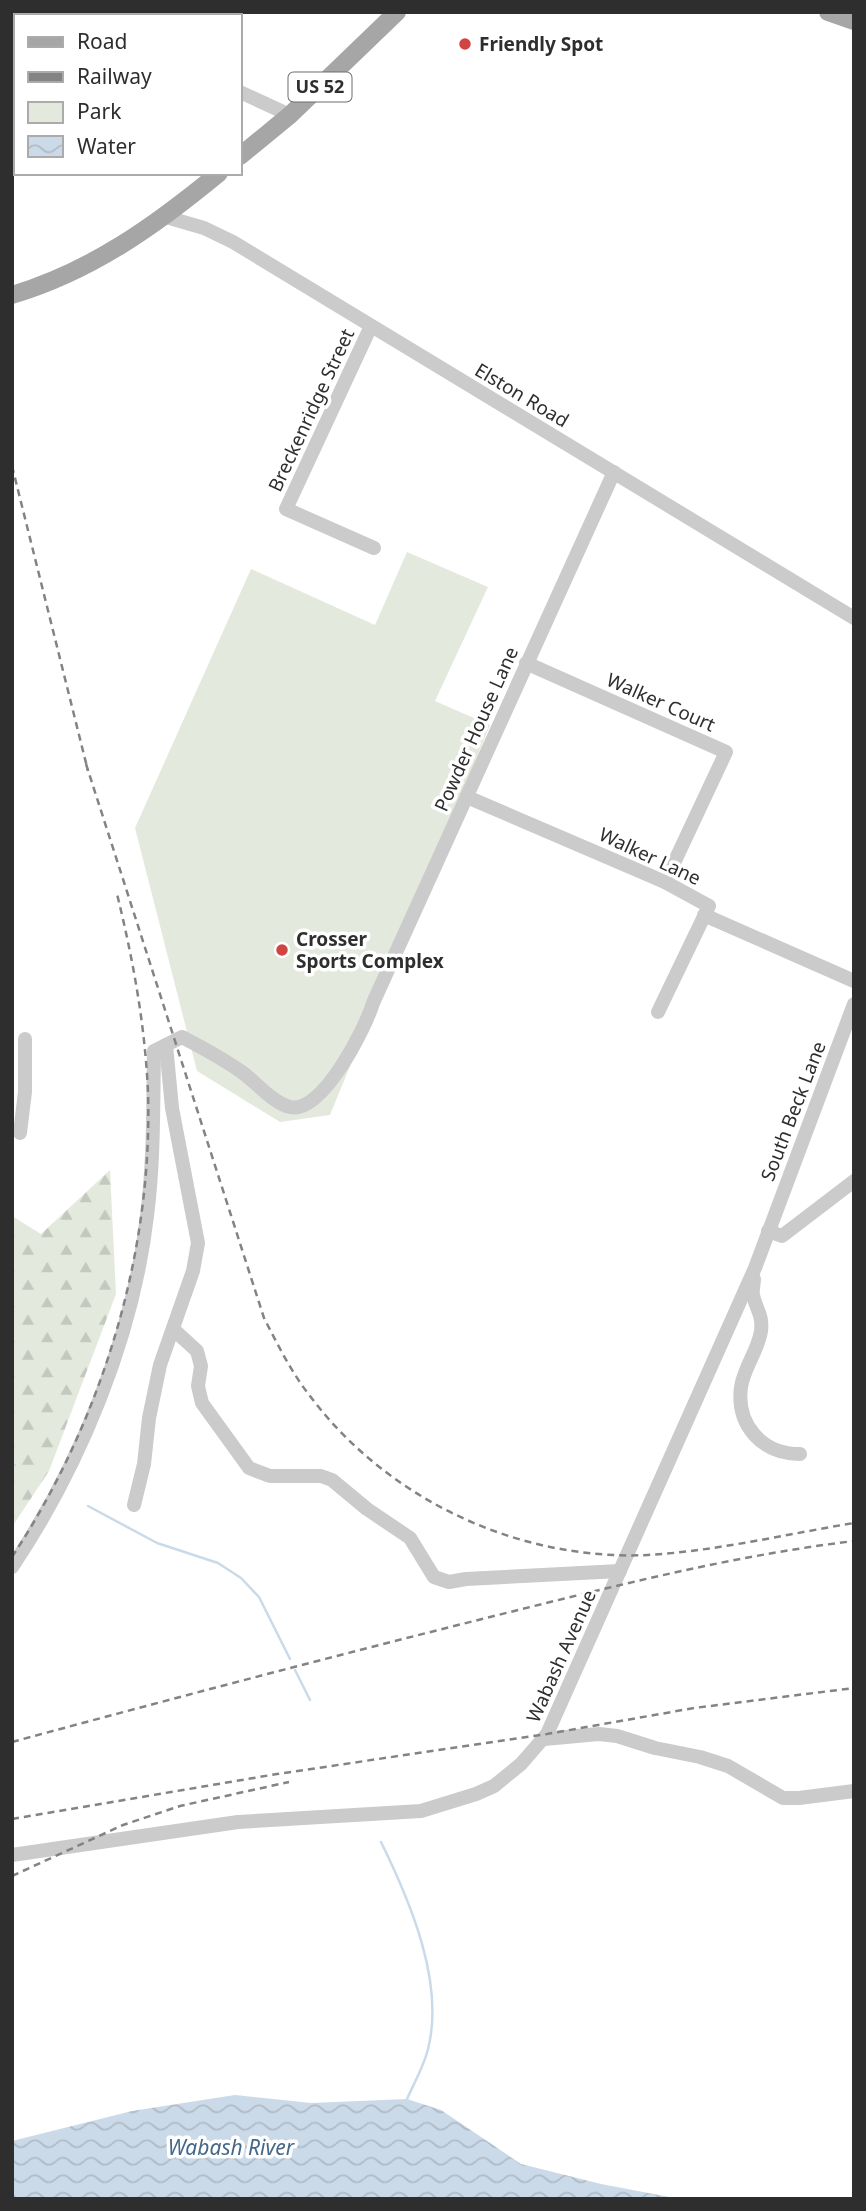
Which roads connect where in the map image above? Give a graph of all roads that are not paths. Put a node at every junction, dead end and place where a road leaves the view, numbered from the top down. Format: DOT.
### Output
graph roads {
  1 [pos="397,12"];
  2 [pos="828,12"];
  3 [pos="854,21"];
  4 [pos="242,93"];
  5 [pos="290,115"];
  6 [pos="242,154"];
  7 [pos="217,175"];
  8 [pos="166,217"];
  9 [pos="14,295"];
  10 [pos="371,326"];
  11 [pos="614,472"];
  12 [pos="374,548"];
  13 [pos="854,618"];
  14 [pos="526,663"];
  15 [pos="467,797"];
  16 [pos="665,882"];
  17 [pos="704,915"];
  18 [pos="854,981"];
  19 [pos="854,1004"];
  20 [pos="658,1012"];
  21 [pos="25,1039"];
  22 [pos="166,1045"];
  23 [pos="19,1091"];
  24 [pos="20,1133"];
  25 [pos="854,1181"];
  26 [pos="768,1231"];
  27 [pos="755,1268"];
  28 [pos="173,1329"];
  29 [pos="800,1454"];
  30 [pos="134,1505"];
  31 [pos="12,1567"];
  32 [pos="621,1571"];
  33 [pos="544,1739"];
  34 [pos="854,1791"];
  35 [pos="12,1855"];
  1 -- 5 [label="main road, US 52"];
  2 -- 3 [label="main road"];
  4 -- 5 [label="street"];
  5 -- 6 [label="main road, US 52"];
  7 -- 8 [label="main road"];
  8 -- 9 [label="main road"];
  8 -- 10 [label="street, Elston Road"];
  10 -- 11 [label="street, Elston Road"];
  10 -- 12 [label="street, Breckenridge Street"];
  11 -- 13 [label="street, Elston Road"];
  11 -- 14 [label="street, Powder House Lane"];
  14 -- 15 [label="street, Powder House Lane"];
  14 -- 16 [label="street, Walker Court"];
  15 -- 16 [label="street, Walker Lane"];
  15 -- 22 [label="street, Powder House Lane"];
  16 -- 17 [label="street, Walker Lane"];
  17 -- 18 [label="street"];
  17 -- 20 [label="street, Walker Lane"];
  19 -- 26 [label="street, South Beck Lane"];
  21 -- 23 [label="street"];
  22 -- 28 [label="street"];
  22 -- 31 [label="street"];
  23 -- 24 [label="street"];
  25 -- 26 [label="street"];
  26 -- 27 [label="street, Wabash Avenue"];
  27 -- 29 [label="street"];
  27 -- 32 [label="street, Wabash Avenue"];
  28 -- 30 [label="street"];
  28 -- 32 [label="street"];
  32 -- 33 [label="street, Wabash Avenue"];
  33 -- 34 [label="street"];
  33 -- 35 [label="street, Wabash Avenue"];
}
